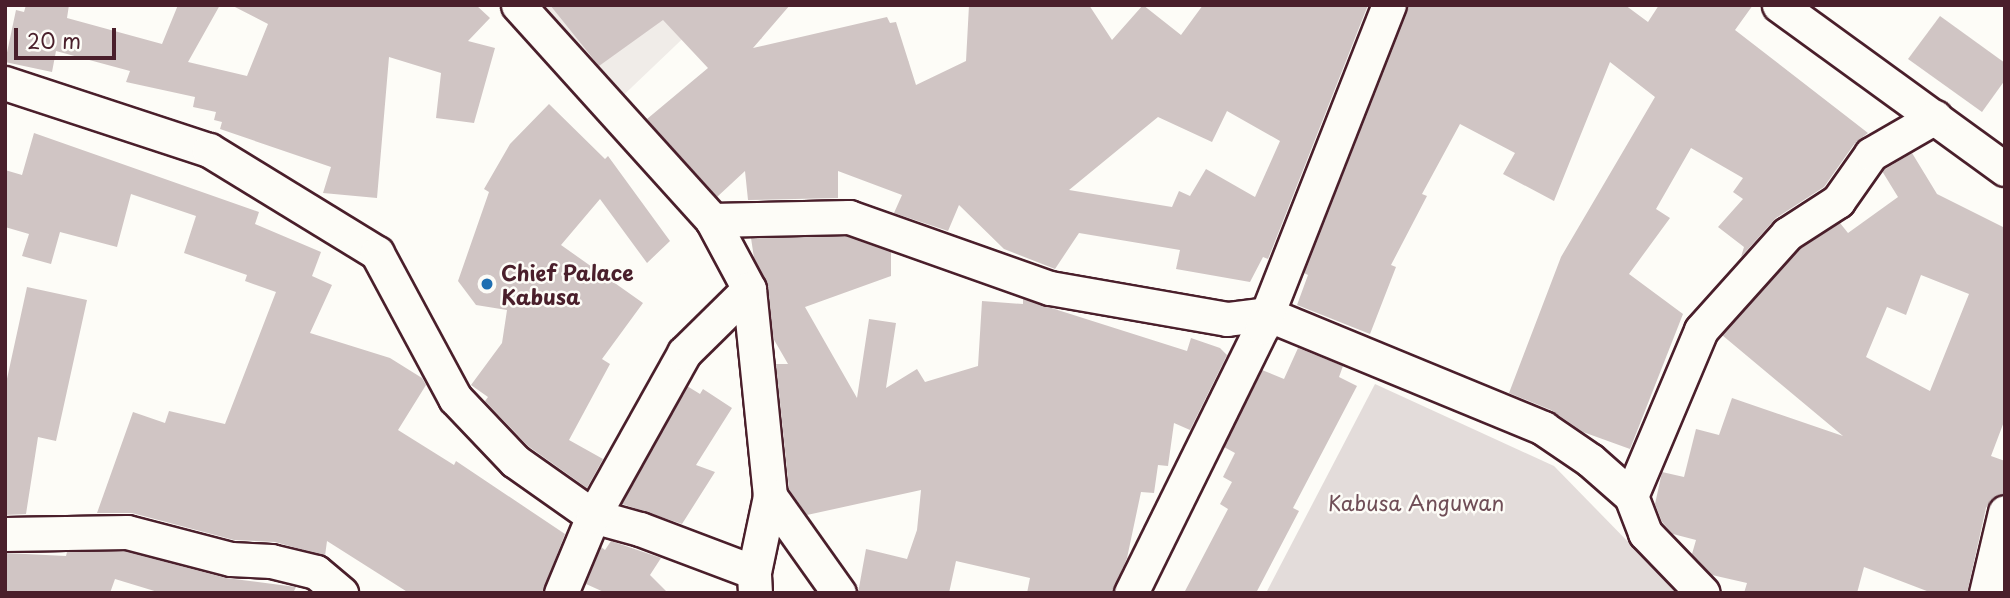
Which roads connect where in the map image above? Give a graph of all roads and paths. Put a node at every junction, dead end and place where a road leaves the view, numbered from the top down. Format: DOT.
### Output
graph roads {
  1 [pos="518,5"];
  2 [pos="1389,5"];
  3 [pos="1779,5"];
  4 [pos="5,83"];
  5 [pos="1935,117"];
  6 [pos="2005,169"];
  7 [pos="712,220"];
  8 [pos="749,289"];
  9 [pos="1268,314"];
  10 [pos="770,496"];
  11 [pos="1631,496"];
  12 [pos="2004,514"];
  13 [pos="593,516"];
  14 [pos="5,534"];
  15 [pos="310,582"];
  16 [pos="755,582"];
  17 [pos="341,593"];
  18 [pos="561,593"];
  19 [pos="839,593"];
  20 [pos="1132,593"];
  21 [pos="1703,593"];
  22 [pos="1986,593"];
  1 -- 7 [label="street"];
  2 -- 9 [label="street"];
  3 -- 5 [label="street"];
  4 -- 13 [label="street"];
  5 -- 6 [label="street"];
  5 -- 11 [label="street"];
  7 -- 8 [label="street"];
  7 -- 9 [label="street"];
  8 -- 10 [label="street"];
  8 -- 13 [label="street"];
  9 -- 11 [label="street"];
  9 -- 20 [label="street"];
  10 -- 16 [label="street"];
  10 -- 19 [label="street"];
  11 -- 21 [label="street"];
  12 -- 22 [label="street"];
  13 -- 16 [label="street"];
  13 -- 18 [label="street"];
  14 -- 15 [label="street"];
  15 -- 17 [label="street"];
}
